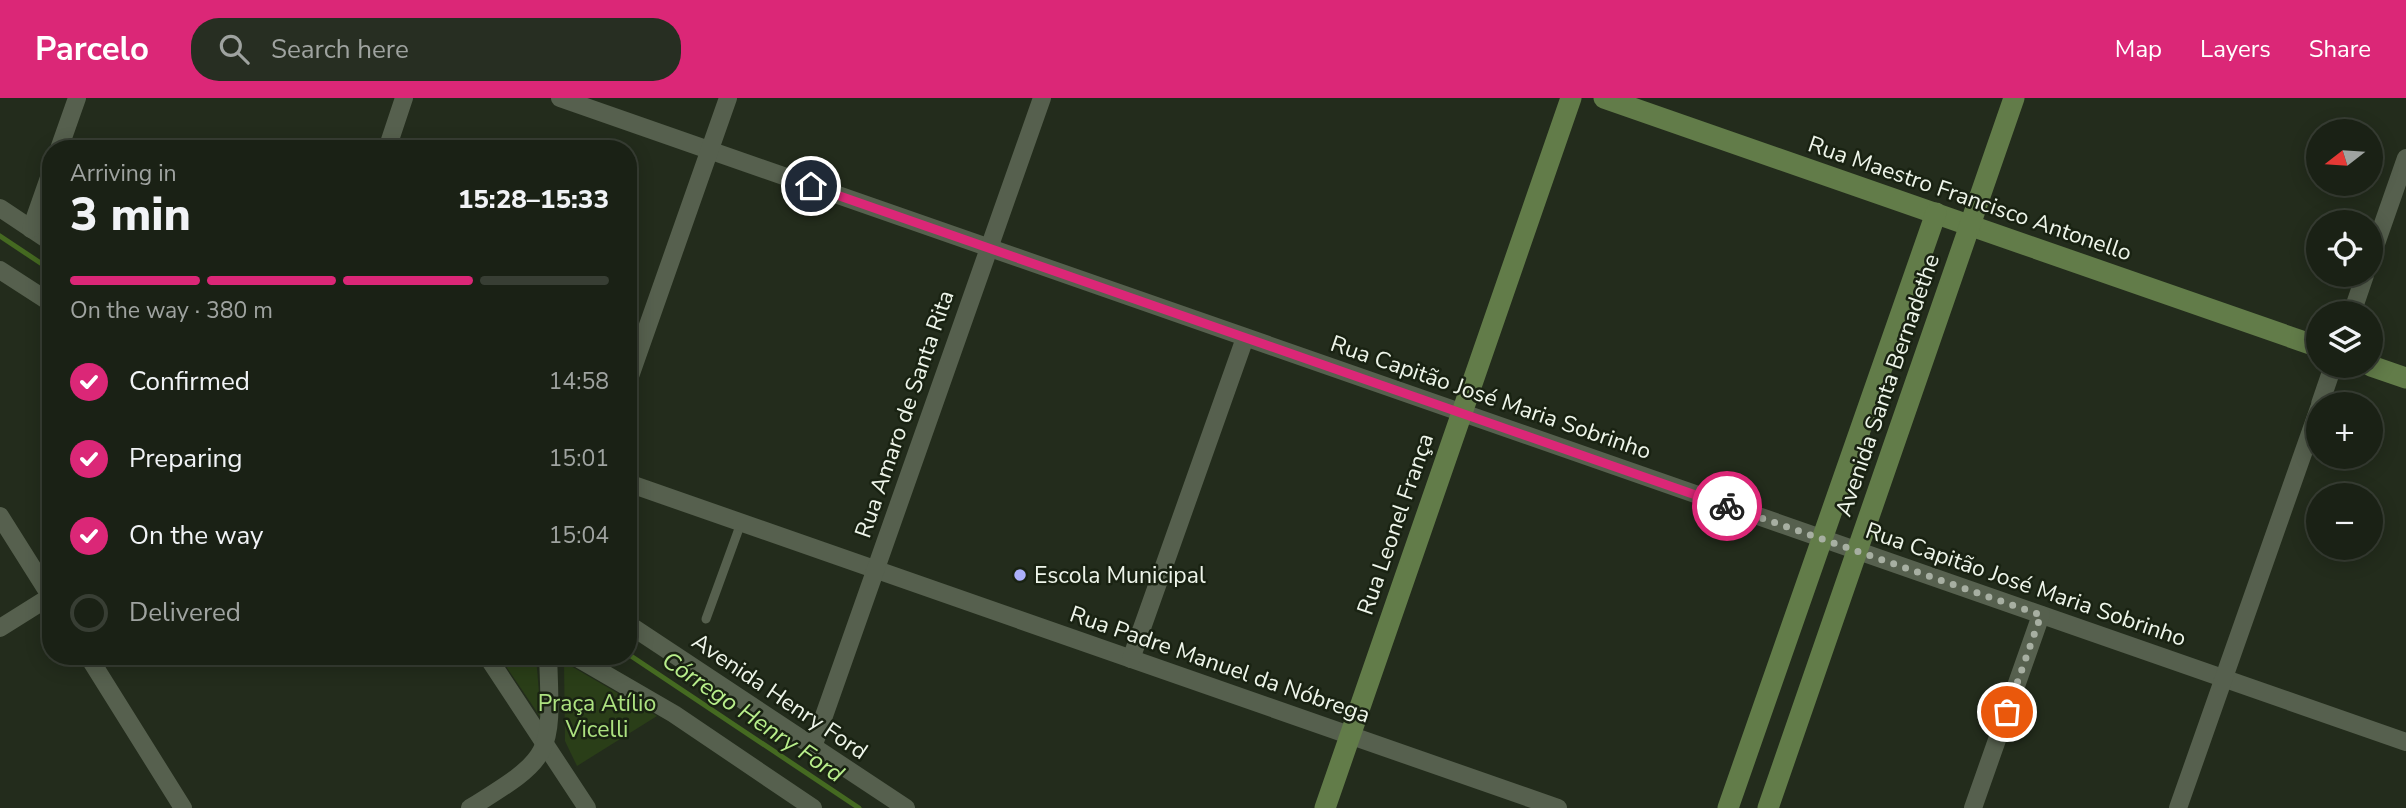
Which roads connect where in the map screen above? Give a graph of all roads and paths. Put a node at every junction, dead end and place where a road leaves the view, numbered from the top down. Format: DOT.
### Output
graph roads {
  1 [pos="77,98"];
  2 [pos="404,98"];
  3 [pos="560,98"];
  4 [pos="729,98"];
  5 [pos="1042,98"];
  6 [pos="1571,98"];
  7 [pos="1604,98"];
  8 [pos="2014,98"];
  9 [pos="62,140"];
  10 [pos="390,140"];
  11 [pos="710,150"];
  12 [pos="2406,158"];
  13 [pos="42,198"];
  14 [pos="0,208"];
  15 [pos="1936,213"];
  16 [pos="1971,224"];
  17 [pos="2383,224"];
  18 [pos="31,229"];
  19 [pos="42,236"];
  20 [pos="989,248"];
  21 [pos="0,270"];
  22 [pos="42,297"];
  23 [pos="1245,338"];
  24 [pos="2306,342"];
  25 [pos="637,357"];
  26 [pos="2383,370"];
  27 [pos="2406,378"];
  28 [pos="1462,413"];
  29 [pos="2306,443"];
  30 [pos="637,486"];
  31 [pos="0,516"];
  32 [pos="741,523"];
  33 [pos="1822,539"];
  34 [pos="1857,551"];
  35 [pos="875,570"];
  36 [pos="42,583"];
  37 [pos="42,602"];
  38 [pos="2041,615"];
  39 [pos="706,619"];
  40 [pos="0,628"];
  41 [pos="637,630"];
  42 [pos="1131,659"];
  43 [pos="94,665"];
  44 [pos="492,665"];
  45 [pos="548,665"];
  46 [pos="590,665"];
  47 [pos="2224,679"];
  48 [pos="1350,736"];
  49 [pos="2406,742"];
  50 [pos="547,743"];
  51 [pos="813,747"];
  52 [pos="1532,804"];
  53 [pos="183,808"];
  54 [pos="470,808"];
  55 [pos="587,808"];
  56 [pos="813,808"];
  57 [pos="906,808"];
  58 [pos="1325,808"];
  59 [pos="1558,808"];
  60 [pos="1728,808"];
  61 [pos="1768,808"];
  62 [pos="1973,808"];
  63 [pos="2178,808"];
  1 -- 9 [label="street"];
  2 -- 10 [label="street"];
  3 -- 11 [label="street, Rua Capitão José Maria Sobrinho"];
  4 -- 11 [label="street"];
  5 -- 20 [label="street, Rua Amaro de Santa Rita"];
  6 -- 28 [label="main road, Rua Leonel França"];
  7 -- 15 [label="main road, Rua Maestro Francisco Antonello"];
  8 -- 16 [label="main road, Avenida Santa Bernadethe"];
  11 -- 20 [label="street, Rua Capitão José Maria Sobrinho"];
  11 -- 25 [label="street"];
  12 -- 17 [label="street"];
  13 -- 18 [label="street"];
  14 -- 18 [label="street"];
  15 -- 16 [label="main road, Rua Maestro Francisco Antonello"];
  15 -- 33 [label="main road, Avenida Santa Bernadethe"];
  16 -- 24 [label="main road, Rua Maestro Francisco Antonello"];
  16 -- 34 [label="main road, Avenida Santa Bernadethe"];
  18 -- 19 [label="street"];
  20 -- 23 [label="street, Rua Capitão José Maria Sobrinho"];
  20 -- 35 [label="street, Rua Amaro de Santa Rita"];
  21 -- 22 [label="street"];
  23 -- 28 [label="street, Rua Capitão José Maria Sobrinho"];
  23 -- 42 [label="street"];
  26 -- 27 [label="main road"];
  28 -- 33 [label="street, Rua Capitão José Maria Sobrinho"];
  28 -- 48 [label="main road, Rua Leonel França"];
  29 -- 47 [label="street"];
  30 -- 32 [label="street, Rua Padre Manuel da Nóbrega"];
  31 -- 36 [label="street"];
  32 -- 35 [label="street, Rua Padre Manuel da Nóbrega"];
  32 -- 39 [label="lane"];
  33 -- 34 [label="street, Rua Capitão José Maria Sobrinho"];
  33 -- 60 [label="main road, Avenida Santa Bernadethe"];
  34 -- 38 [label="street, Rua Capitão José Maria Sobrinho"];
  34 -- 61 [label="main road, Avenida Santa Bernadethe"];
  35 -- 42 [label="street, Rua Padre Manuel da Nóbrega"];
  35 -- 51 [label="street, Rua Amaro de Santa Rita"];
  37 -- 40 [label="street"];
  38 -- 47 [label="street, Rua Capitão José Maria Sobrinho"];
  38 -- 62 [label="street"];
  41 -- 51 [label="street, Avenida Henry Ford"];
  42 -- 48 [label="street, Rua Padre Manuel da Nóbrega"];
  43 -- 53 [label="street"];
  44 -- 50 [label="street"];
  45 -- 50 [label="street"];
  46 -- 56 [label="street"];
  47 -- 49 [label="street, Rua Capitão José Maria Sobrinho"];
  47 -- 63 [label="street"];
  48 -- 52 [label="street, Rua Padre Manuel da Nóbrega"];
  48 -- 58 [label="main road, Rua Leonel França"];
  50 -- 54 [label="street"];
  50 -- 55 [label="street"];
  51 -- 57 [label="street, Avenida Henry Ford"];
  52 -- 59 [label="street, Rua Padre Manuel da Nóbrega"];
}
